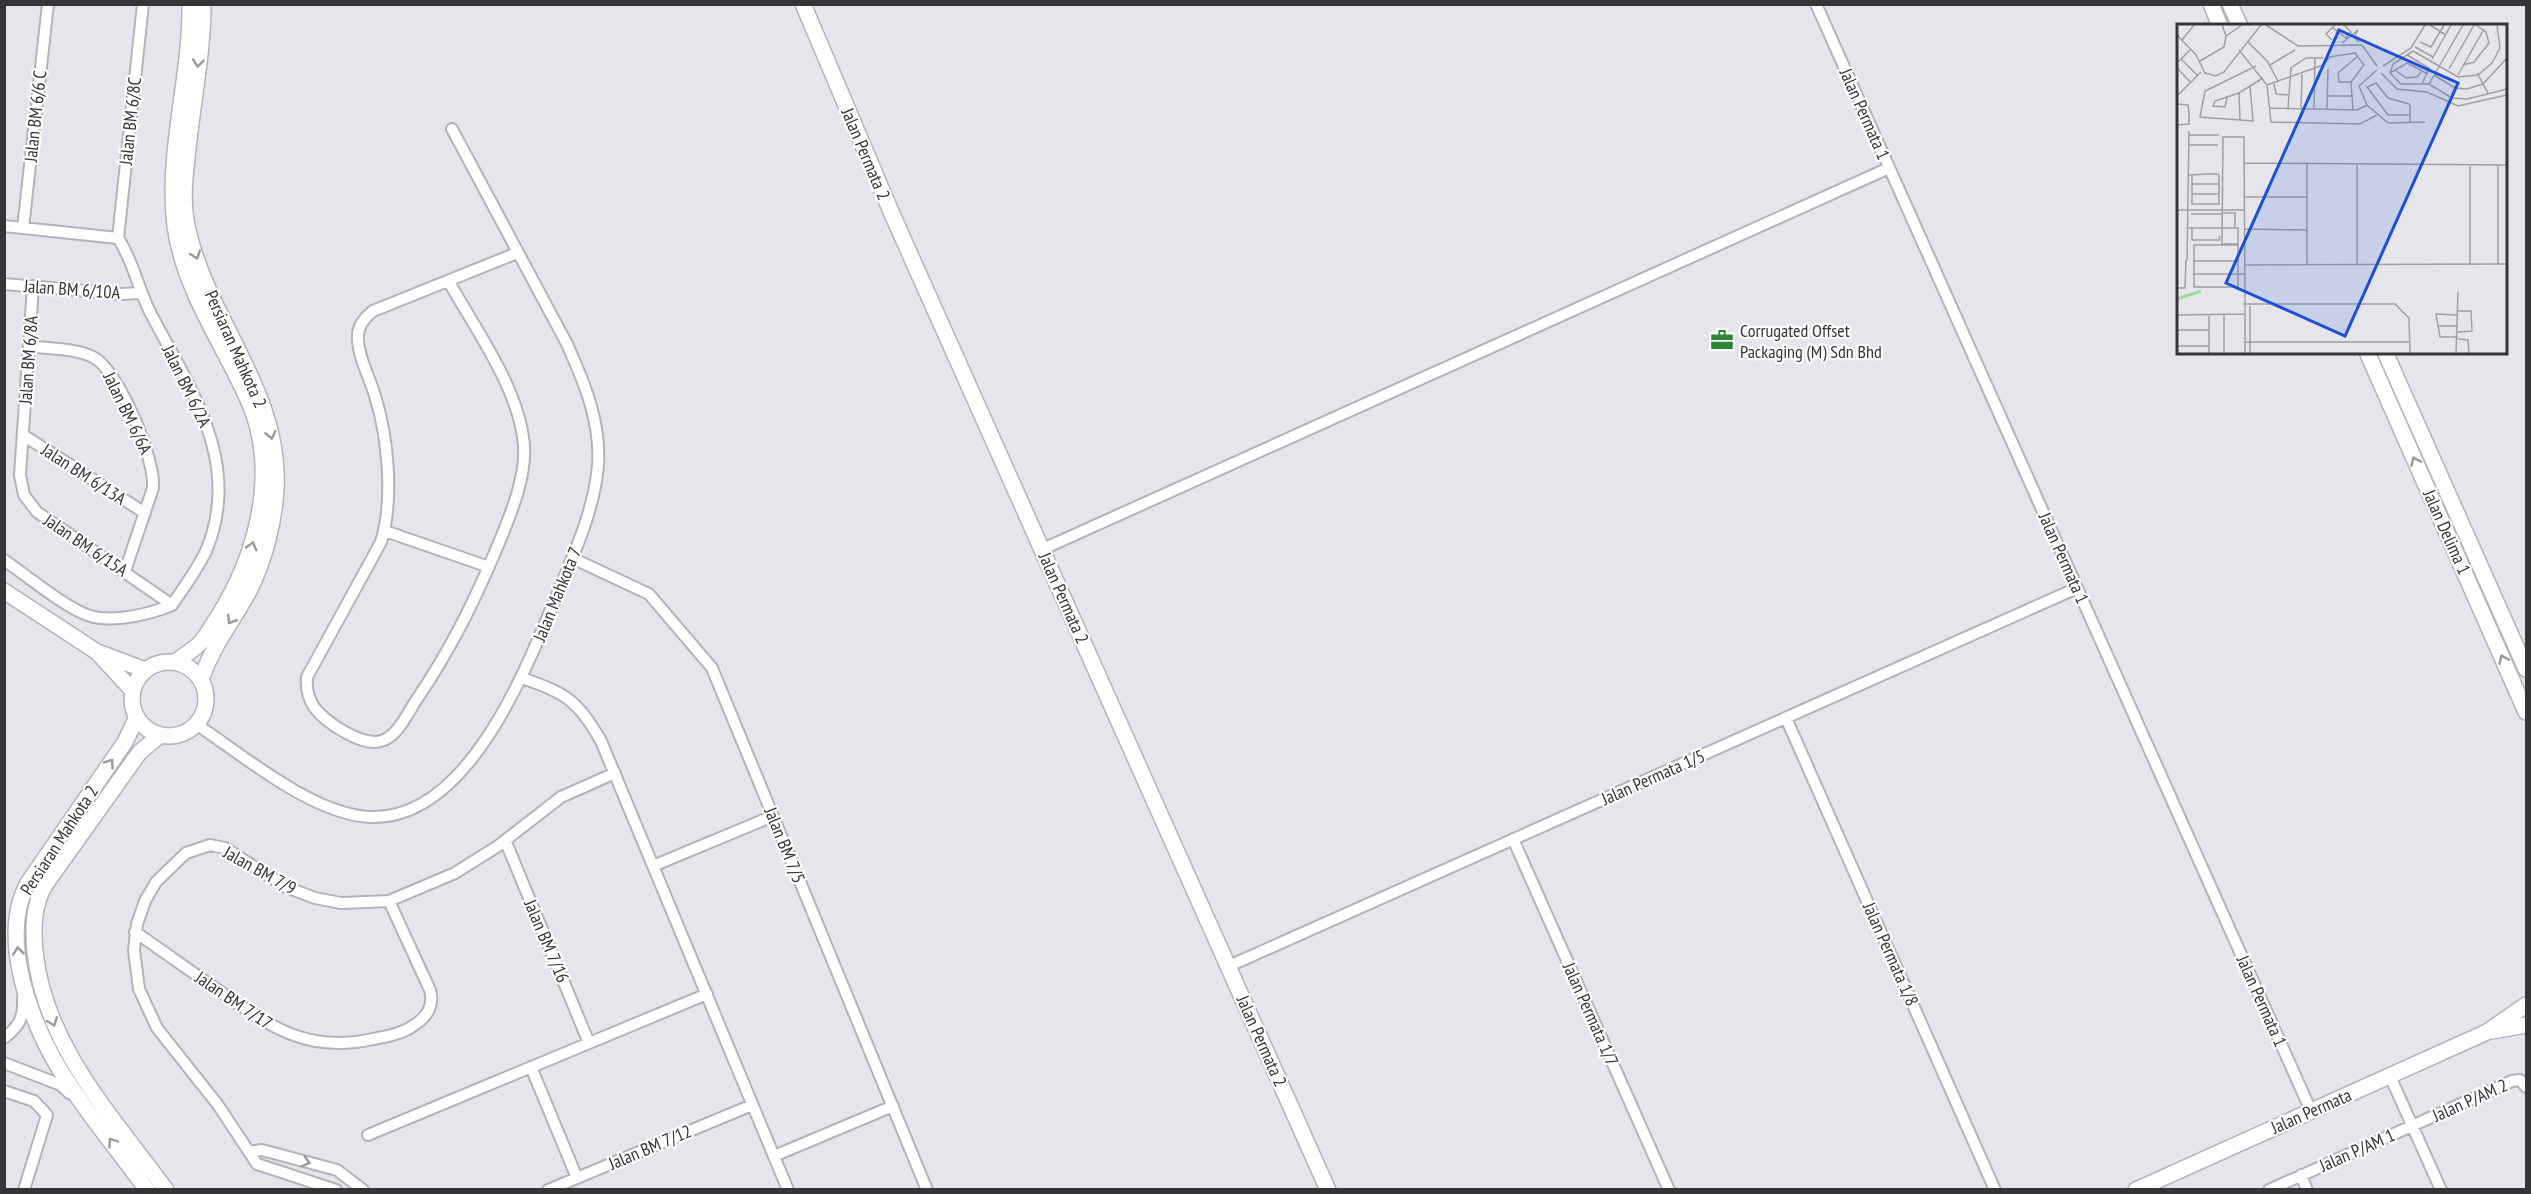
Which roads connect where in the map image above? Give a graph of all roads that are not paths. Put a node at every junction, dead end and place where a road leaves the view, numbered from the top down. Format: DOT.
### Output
graph roads {
  1 [pos="48,4"];
  2 [pos="143,4"];
  3 [pos="190,4"];
  4 [pos="203,4"];
  5 [pos="803,4"];
  6 [pos="1816,4"];
  7 [pos="2211,4"];
  8 [pos="2230,4"];
  9 [pos="196,23"];
  10 [pos="2219,24"];
  11 [pos="2239,24"];
  12 [pos="452,129"];
  13 [pos="1889,168"];
  14 [pos="4,226"];
  15 [pos="23,228"];
  16 [pos="118,238"];
  17 [pos="517,253"];
  18 [pos="449,282"];
  19 [pos="4,284"];
  20 [pos="33,286"];
  21 [pos="140,292"];
  22 [pos="29,346"];
  23 [pos="2368,354"];
  24 [pos="2386,354"];
  25 [pos="23,435"];
  26 [pos="145,513"];
  27 [pos="384,531"];
  28 [pos="1043,549"];
  29 [pos="573,558"];
  30 [pos="4,560"];
  31 [pos="489,567"];
  32 [pos="125,571"];
  33 [pos="2077,588"];
  34 [pos="4,591"];
  35 [pos="172,605"];
  36 [pos="97,652"];
  37 [pos="175,662"];
  38 [pos="2526,669"];
  39 [pos="145,670"];
  40 [pos="522,678"];
  41 [pos="201,680"];
  42 [pos="133,691"];
  43 [pos="2526,712"];
  44 [pos="137,717"];
  45 [pos="1786,718"];
  46 [pos="196,724"];
  47 [pos="160,735"];
  48 [pos="615,773"];
  49 [pos="773,816"];
  50 [pos="1513,839"];
  51 [pos="505,840"];
  52 [pos="653,866"];
  53 [pos="389,901"];
  54 [pos="135,932"];
  55 [pos="1229,966"];
  56 [pos="22,979"];
  57 [pos="706,994"];
  58 [pos="2526,1005"];
  59 [pos="2526,1025"];
  60 [pos="2487,1032"];
  61 [pos="4,1038"];
  62 [pos="589,1043"];
  63 [pos="4,1063"];
  64 [pos="531,1067"];
  65 [pos="2391,1076"];
  66 [pos="2526,1086"];
  67 [pos="4,1091"];
  68 [pos="753,1105"];
  69 [pos="892,1106"];
  70 [pos="2311,1111"];
  71 [pos="95,1118"];
  72 [pos="2412,1125"];
  73 [pos="368,1135"];
  74 [pos="249,1152"];
  75 [pos="774,1156"];
  76 [pos="2301,1175"];
  77 [pos="577,1178"];
  78 [pos="24,1190"];
  79 [pos="147,1190"];
  80 [pos="166,1190"];
  81 [pos="336,1190"];
  82 [pos="363,1190"];
  83 [pos="548,1190"];
  84 [pos="788,1190"];
  85 [pos="927,1190"];
  86 [pos="1328,1190"];
  87 [pos="1669,1190"];
  88 [pos="1995,1190"];
  89 [pos="2136,1190"];
  90 [pos="2269,1190"];
  91 [pos="2307,1190"];
  92 [pos="2440,1190"];
  1 -- 15 [label="street, Jalan BM 6/6 C"];
  2 -- 16 [label="street, Jalan BM 6/8C"];
  3 -- 9 [label="street, Persiaran Mahkota 2"];
  4 -- 9 [label="street, Persiaran Mahkota 2"];
  5 -- 28 [label="street, Jalan Permata 2"];
  6 -- 13 [label="street, Jalan Permata 1"];
  7 -- 10 [label="street"];
  8 -- 11 [label="street"];
  37 -- 9 [label="street, Persiaran Mahkota 2, one-way"];
  9 -- 41 [label="street, Persiaran Mahkota 2, one-way"];
  12 -- 17 [label="street, Jalan Mahkota 7"];
  13 -- 28 [label="street"];
  13 -- 33 [label="street, Jalan Permata 1"];
  14 -- 15 [label="street"];
  15 -- 16 [label="street"];
  16 -- 21 [label="street, Jalan BM 6/2A"];
  17 -- 18 [label="street"];
  17 -- 29 [label="street, Jalan Mahkota 7"];
  18 -- 27 [label="street"];
  18 -- 31 [label="street"];
  19 -- 20 [label="street, Jalan BM 6/10A"];
  20 -- 21 [label="street, Jalan BM 6/10A"];
  20 -- 22 [label="street, Jalan BM 6/8A"];
  21 -- 35 [label="street, Jalan BM 6/2A"];
  22 -- 25 [label="street, Jalan BM 6/8A"];
  22 -- 26 [label="street, Jalan BM 6/6A"];
  43 -- 23 [label="street, Jalan Delima 1, one-way"];
  24 -- 38 [label="street, Jalan Delima 1"];
  25 -- 26 [label="street, Jalan BM 6/13A"];
  25 -- 32 [label="street, Jalan BM 6/15A"];
  26 -- 32 [label="street, Jalan BM 6/6A"];
  27 -- 31 [label="street"];
  27 -- 31 [label="street"];
  28 -- 55 [label="street, Jalan Permata 2"];
  29 -- 40 [label="street, Jalan Mahkota 7"];
  29 -- 49 [label="street, Jalan BM 7/5"];
  30 -- 35 [label="street"];
  32 -- 35 [label="street, Jalan BM 6/15A"];
  33 -- 45 [label="street, Jalan Permata 1/5"];
  33 -- 70 [label="street, Jalan Permata 1"];
  34 -- 36 [label="street"];
  36 -- 39 [label="street"];
  36 -- 42 [label="street"];
  37 -- 39 [label="street"];
  37 -- 41 [label="street"];
  39 -- 42 [label="street"];
  40 -- 46 [label="street, Jalan Mahkota 7"];
  40 -- 48 [label="street"];
  41 -- 46 [label="street"];
  42 -- 44 [label="street"];
  44 -- 47 [label="street"];
  56 -- 44 [label="street, Persiaran Mahkota 2, one-way"];
  45 -- 50 [label="street, Jalan Permata 1/5"];
  45 -- 88 [label="street, Jalan Permata 1/8"];
  46 -- 47 [label="street"];
  47 -- 80 [label="street, Persiaran Mahkota 2, one-way"];
  48 -- 51 [label="street, Jalan BM 7/9"];
  48 -- 52 [label="street"];
  49 -- 52 [label="street"];
  49 -- 69 [label="street, Jalan BM 7/5"];
  50 -- 55 [label="street, Jalan Permata 1/5"];
  50 -- 87 [label="street, Jalan Permata 1/7"];
  51 -- 53 [label="street, Jalan BM 7/9"];
  51 -- 62 [label="street, Jalan BM 7/16"];
  52 -- 57 [label="street"];
  53 -- 54 [label="street, Jalan BM 7/9"];
  53 -- 54 [label="street, Jalan BM 7/17"];
  54 -- 74 [label="street, Jalan BM 7/9"];
  55 -- 86 [label="street, Jalan Permata 2"];
  56 -- 61 [label="street"];
  56 -- 71 [label="street, Persiaran Mahkota 2"];
  57 -- 62 [label="street"];
  57 -- 68 [label="street"];
  58 -- 60 [label="street, Jalan Permata"];
  59 -- 60 [label="street, Jalan Permata"];
  60 -- 65 [label="street, Jalan Permata"];
  62 -- 64 [label="street"];
  63 -- 71 [label="street"];
  64 -- 73 [label="street"];
  64 -- 77 [label="street"];
  65 -- 70 [label="street, Jalan Permata"];
  65 -- 72 [label="street"];
  66 -- 72 [label="street, Jalan P/AM 2"];
  67 -- 78 [label="street"];
  68 -- 75 [label="street"];
  68 -- 77 [label="street, Jalan BM 7/12"];
  69 -- 75 [label="street"];
  69 -- 85 [label="street, Jalan BM 7/5"];
  70 -- 89 [label="street, Jalan Permata"];
  79 -- 71 [label="street, Persiaran Mahkota 2, one-way"];
  72 -- 76 [label="street, Jalan P/AM 1"];
  72 -- 92 [label="street"];
  74 -- 81 [label="street, Jalan BM 7/9"];
  74 -- 82 [label="street, one-way"];
  75 -- 84 [label="street"];
  76 -- 90 [label="street, Jalan P/AM 1"];
  76 -- 91 [label="street"];
  77 -- 83 [label="street, Jalan BM 7/12"];
}
